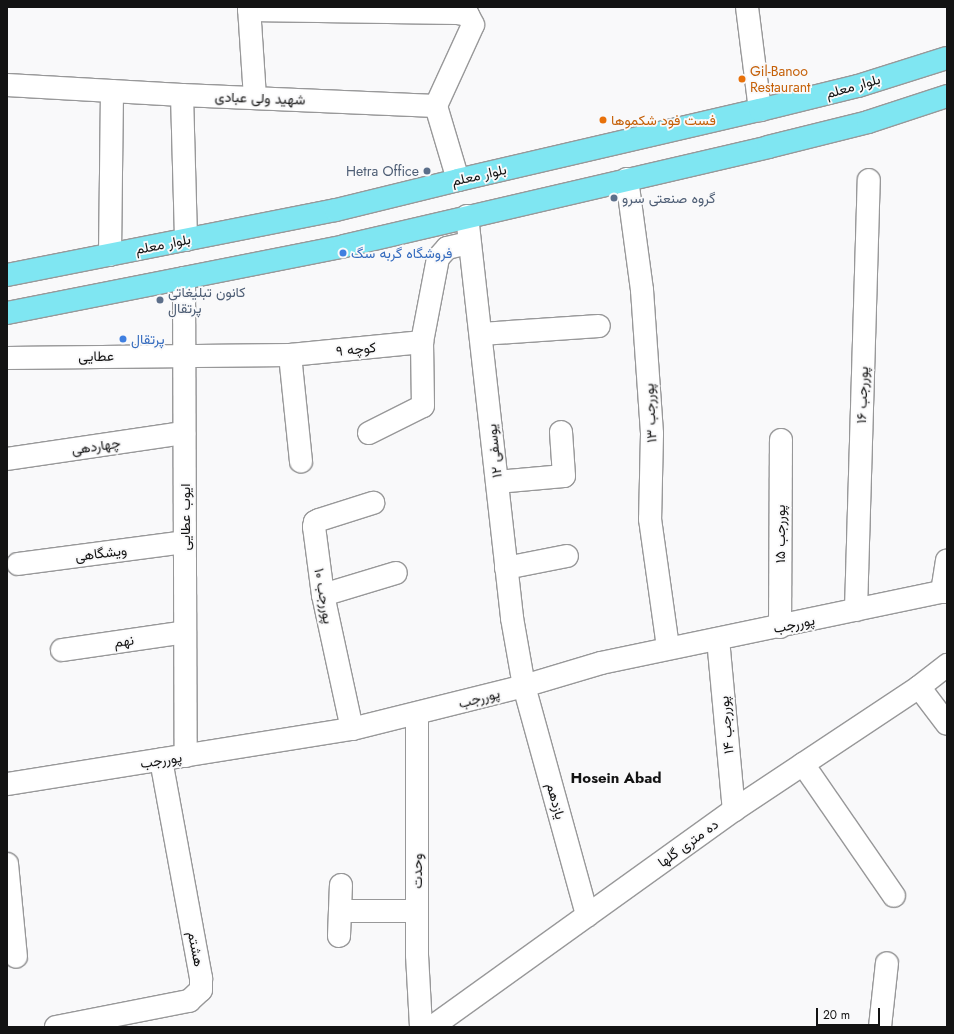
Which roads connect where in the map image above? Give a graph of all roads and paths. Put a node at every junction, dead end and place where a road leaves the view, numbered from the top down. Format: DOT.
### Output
graph roads {
  1 [pos="747,7"];
  2 [pos="249,9"];
  3 [pos="947,58"];
  4 [pos="7,85"];
  5 [pos="112,91"];
  6 [pos="182,95"];
  7 [pos="947,96"];
  8 [pos="255,98"];
  9 [pos="436,106"];
  10 [pos="760,110"];
  11 [pos="627,179"];
  12 [pos="458,180"];
  13 [pos="869,180"];
  14 [pos="467,216"];
  15 [pos="186,240"];
  16 [pos="469,243"];
  17 [pos="110,255"];
  18 [pos="7,275"];
  19 [pos="184,278"];
  20 [pos="7,314"];
  21 [pos="600,326"];
  22 [pos="481,334"];
  23 [pos="422,342"];
  24 [pos="184,355"];
  25 [pos="290,355"];
  26 [pos="7,358"];
  27 [pos="561,432"];
  28 [pos="184,433"];
  29 [pos="370,433"];
  30 [pos="781,440"];
  31 [pos="7,459"];
  32 [pos="301,461"];
  33 [pos="497,482"];
  34 [pos="373,503"];
  35 [pos="185,542"];
  36 [pos="567,556"];
  37 [pos="947,560"];
  38 [pos="18,564"];
  39 [pos="506,568"];
  40 [pos="396,573"];
  41 [pos="944,592"];
  42 [pos="323,595"];
  43 [pos="856,610"];
  44 [pos="780,627"];
  45 [pos="186,632"];
  46 [pos="718,639"];
  47 [pos="668,647"];
  48 [pos="62,650"];
  49 [pos="947,665"];
  50 [pos="524,686"];
  51 [pos="919,687"];
  52 [pos="417,714"];
  53 [pos="947,724"];
  54 [pos="352,729"];
  55 [pos="186,756"];
  56 [pos="160,760"];
  57 [pos="803,764"];
  58 [pos="7,784"];
  59 [pos="734,810"];
  60 [pos="7,864"];
  61 [pos="341,885"];
  62 [pos="894,896"];
  63 [pos="340,911"];
  64 [pos="417,911"];
  65 [pos="587,915"];
  66 [pos="339,936"];
  67 [pos="16,957"];
  68 [pos="887,963"];
  69 [pos="56,1027"];
  70 [pos="421,1027"];
  71 [pos="432,1027"];
  72 [pos="880,1027"];
  1 -- 10 [label="street"];
  2 -- 8 [label="street"];
  2 -- 9 [label="street"];
  3 -- 10 [label="main road, بلوار معلم"];
  4 -- 5 [label="street, شهید ولی عبادی"];
  5 -- 6 [label="street, شهید ولی عبادی"];
  5 -- 17 [label="street"];
  6 -- 8 [label="street, شهید ولی عبادی"];
  6 -- 15 [label="street"];
  7 -- 11 [label="main road"];
  8 -- 9 [label="street, شهید ولی عبادی"];
  9 -- 12 [label="street"];
  10 -- 12 [label="main road, بلوار معلم"];
  11 -- 14 [label="main road"];
  11 -- 47 [label="street, پوررجب ۱۳"];
  12 -- 15 [label="main road, بلوار معلم"];
  13 -- 43 [label="street, پوررجب ۱۶"];
  14 -- 16 [label="street, یوسفی ۱۲"];
  14 -- 19 [label="main road"];
  15 -- 17 [label="main road, بلوار معلم"];
  16 -- 22 [label="street, یوسفی ۱۲"];
  16 -- 23 [label="street"];
  17 -- 18 [label="main road, بلوار معلم"];
  19 -- 20 [label="main road"];
  19 -- 24 [label="street, ایوب عطایی"];
  21 -- 22 [label="street"];
  22 -- 33 [label="street, یوسفی ۱۲"];
  23 -- 25 [label="street, کوچه ۹"];
  23 -- 29 [label="street"];
  24 -- 25 [label="street, کوچه ۹"];
  24 -- 26 [label="street, عطایی"];
  24 -- 28 [label="street, ایوب عطایی"];
  25 -- 32 [label="street"];
  27 -- 33 [label="street"];
  28 -- 31 [label="street, چهاردهی"];
  28 -- 35 [label="street, ایوب عطایی"];
  30 -- 44 [label="street, پوررجب ۱۵"];
  33 -- 39 [label="street, یوسفی ۱۲"];
  34 -- 42 [label="street, پوررجب ۱۰"];
  35 -- 38 [label="street, ویشگاهی"];
  35 -- 45 [label="street, ایوب عطایی"];
  36 -- 39 [label="street"];
  37 -- 41 [label="street"];
  39 -- 50 [label="street, یوسفی ۱۲"];
  40 -- 42 [label="street"];
  41 -- 43 [label="street, پوررجب"];
  42 -- 54 [label="street, پوررجب ۱۰"];
  43 -- 44 [label="street, پوررجب"];
  44 -- 46 [label="street, پوررجب"];
  45 -- 48 [label="street, نهم"];
  45 -- 55 [label="street, ایوب عطایی"];
  46 -- 47 [label="street, پوررجب"];
  46 -- 59 [label="street, پوررجب ۱۴"];
  47 -- 50 [label="street, پوررجب"];
  49 -- 51 [label="street, ده متری گلها"];
  50 -- 52 [label="street, پوررجب"];
  50 -- 65 [label="street, یازدهم"];
  51 -- 53 [label="street"];
  51 -- 57 [label="street, ده متری گلها"];
  52 -- 54 [label="street, پوررجب"];
  52 -- 64 [label="street, وحدت"];
  54 -- 55 [label="street, پوررجب"];
  55 -- 56 [label="street, پوررجب"];
  56 -- 58 [label="street, پوررجب"];
  56 -- 69 [label="street, هشتم"];
  57 -- 59 [label="street, ده متری گلها"];
  57 -- 62 [label="street"];
  59 -- 65 [label="street, ده متری گلها"];
  60 -- 67 [label="street"];
  61 -- 63 [label="street"];
  63 -- 64 [label="street"];
  63 -- 66 [label="street"];
  64 -- 70 [label="street, وحدت"];
  65 -- 71 [label="street, ده متری گلها"];
  68 -- 72 [label="street"];
}
